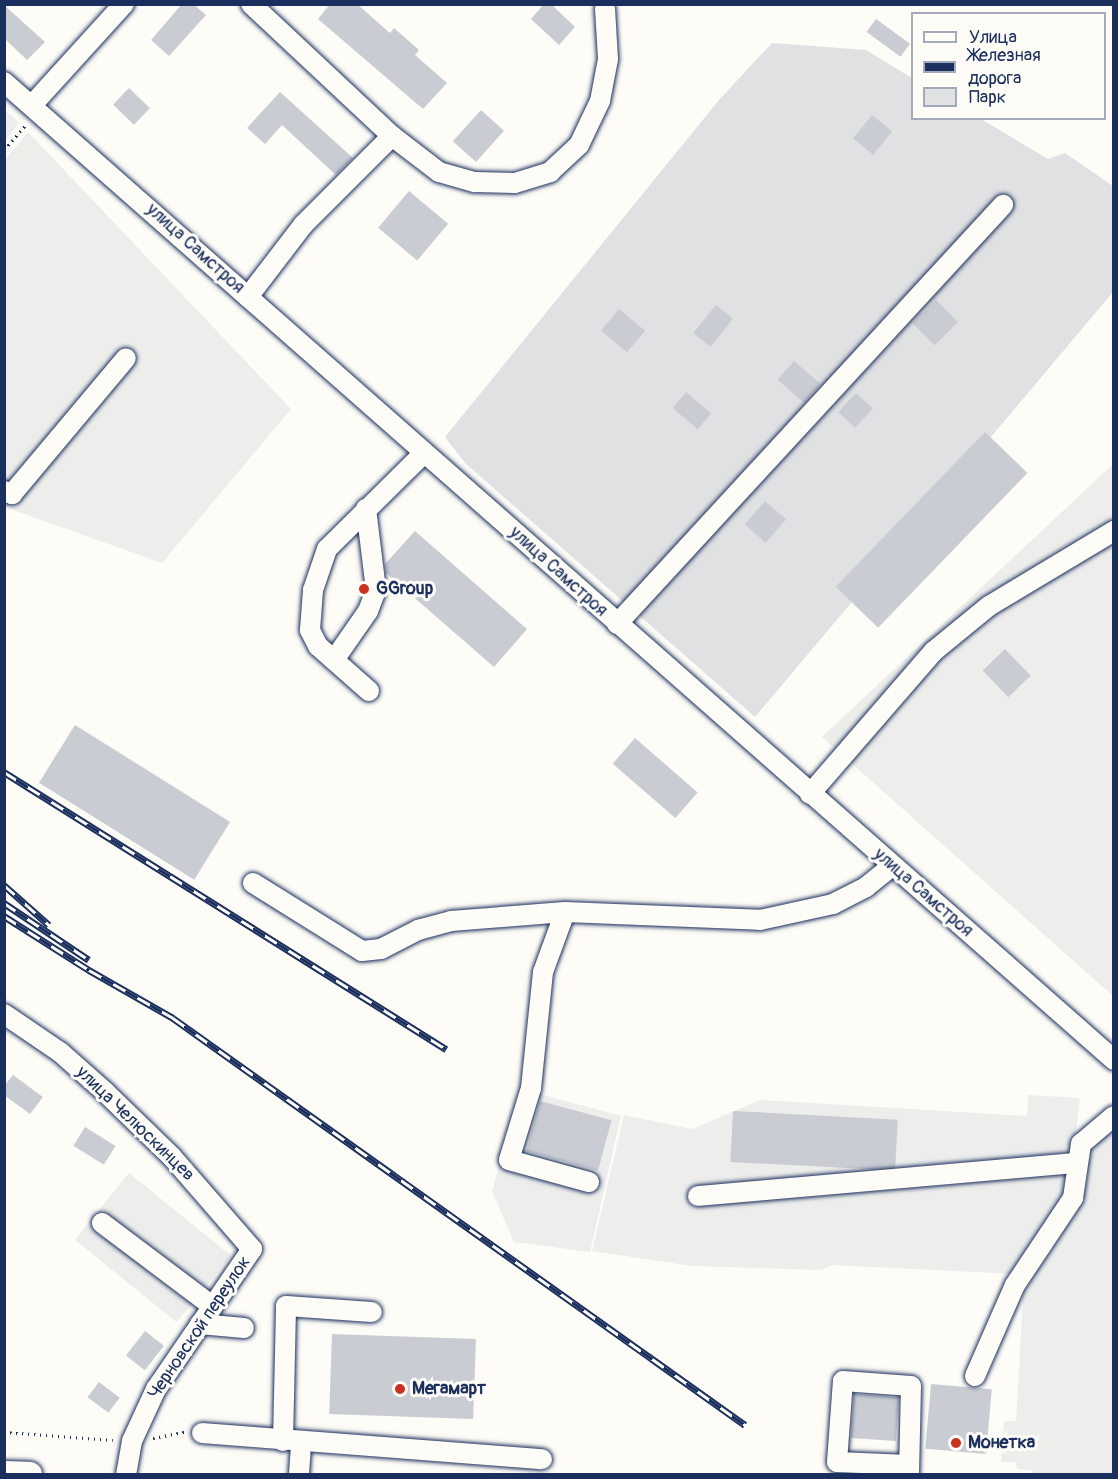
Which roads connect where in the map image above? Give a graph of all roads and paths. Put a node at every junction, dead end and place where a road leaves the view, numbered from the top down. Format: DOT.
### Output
graph roads {
  1 [pos="124,4"];
  2 [pos="251,4"];
  3 [pos="605,8"];
  4 [pos="4,82"];
  5 [pos="31,112"];
  6 [pos="392,136"];
  7 [pos="4,150"];
  8 [pos="1003,205"];
  9 [pos="248,297"];
  10 [pos="126,358"];
  11 [pos="424,453"];
  12 [pos="4,491"];
  13 [pos="366,509"];
  14 [pos="1113,531"];
  15 [pos="617,624"];
  16 [pos="334,660"];
  17 [pos="369,691"];
  18 [pos="810,794"];
  19 [pos="892,866"];
  20 [pos="253,883"];
  21 [pos="565,912"];
  22 [pos="4,1014"];
  23 [pos="1113,1060"];
  24 [pos="1113,1116"];
  25 [pos="1077,1163"];
  26 [pos="589,1182"];
  27 [pos="698,1196"];
  28 [pos="102,1223"];
  29 [pos="252,1249"];
  30 [pos="212,1306"];
  31 [pos="372,1312"];
  32 [pos="200,1324"];
  33 [pos="244,1328"];
  34 [pos="975,1376"];
  35 [pos="4,1432"];
  36 [pos="194,1432"];
  37 [pos="132,1441"];
  38 [pos="292,1442"];
  39 [pos="542,1459"];
  40 [pos="909,1470"];
  41 [pos="4,1473"];
  42 [pos="30,1474"];
  43 [pos="126,1474"];
  44 [pos="299,1474"];
  1 -- 5 [label="street"];
  2 -- 6 [label="street"];
  3 -- 6 [label="street"];
  4 -- 5 [label="street, улица Самстроя"];
  5 -- 7 [label="path"];
  5 -- 9 [label="street, улица Самстроя"];
  6 -- 9 [label="street"];
  8 -- 15 [label="street"];
  9 -- 11 [label="street, улица Самстроя"];
  10 -- 12 [label="street"];
  11 -- 13 [label="street"];
  11 -- 15 [label="street, улица Самстроя"];
  13 -- 16 [label="street"];
  13 -- 16 [label="street"];
  14 -- 18 [label="street"];
  15 -- 18 [label="street, улица Самстроя"];
  16 -- 17 [label="street"];
  18 -- 19 [label="street, улица Самстроя"];
  19 -- 21 [label="street"];
  19 -- 23 [label="street, улица Самстроя"];
  20 -- 21 [label="street"];
  21 -- 26 [label="street"];
  22 -- 29 [label="street, улица Челюскинцев"];
  24 -- 25 [label="street"];
  25 -- 27 [label="street"];
  25 -- 34 [label="street"];
  28 -- 30 [label="street"];
  29 -- 30 [label="street, Черновской переулок"];
  30 -- 32 [label="street, Черновской переулок"];
  31 -- 38 [label="street"];
  32 -- 33 [label="street"];
  32 -- 37 [label="street, Черновской переулок"];
  35 -- 37 [label="path"];
  36 -- 37 [label="path"];
  36 -- 38 [label="street"];
  37 -- 43 [label="street, Черновской переулок"];
  38 -- 39 [label="street"];
  38 -- 44 [label="street"];
  40 -- 40 [label="street"];
  41 -- 42 [label="main road"];
}
